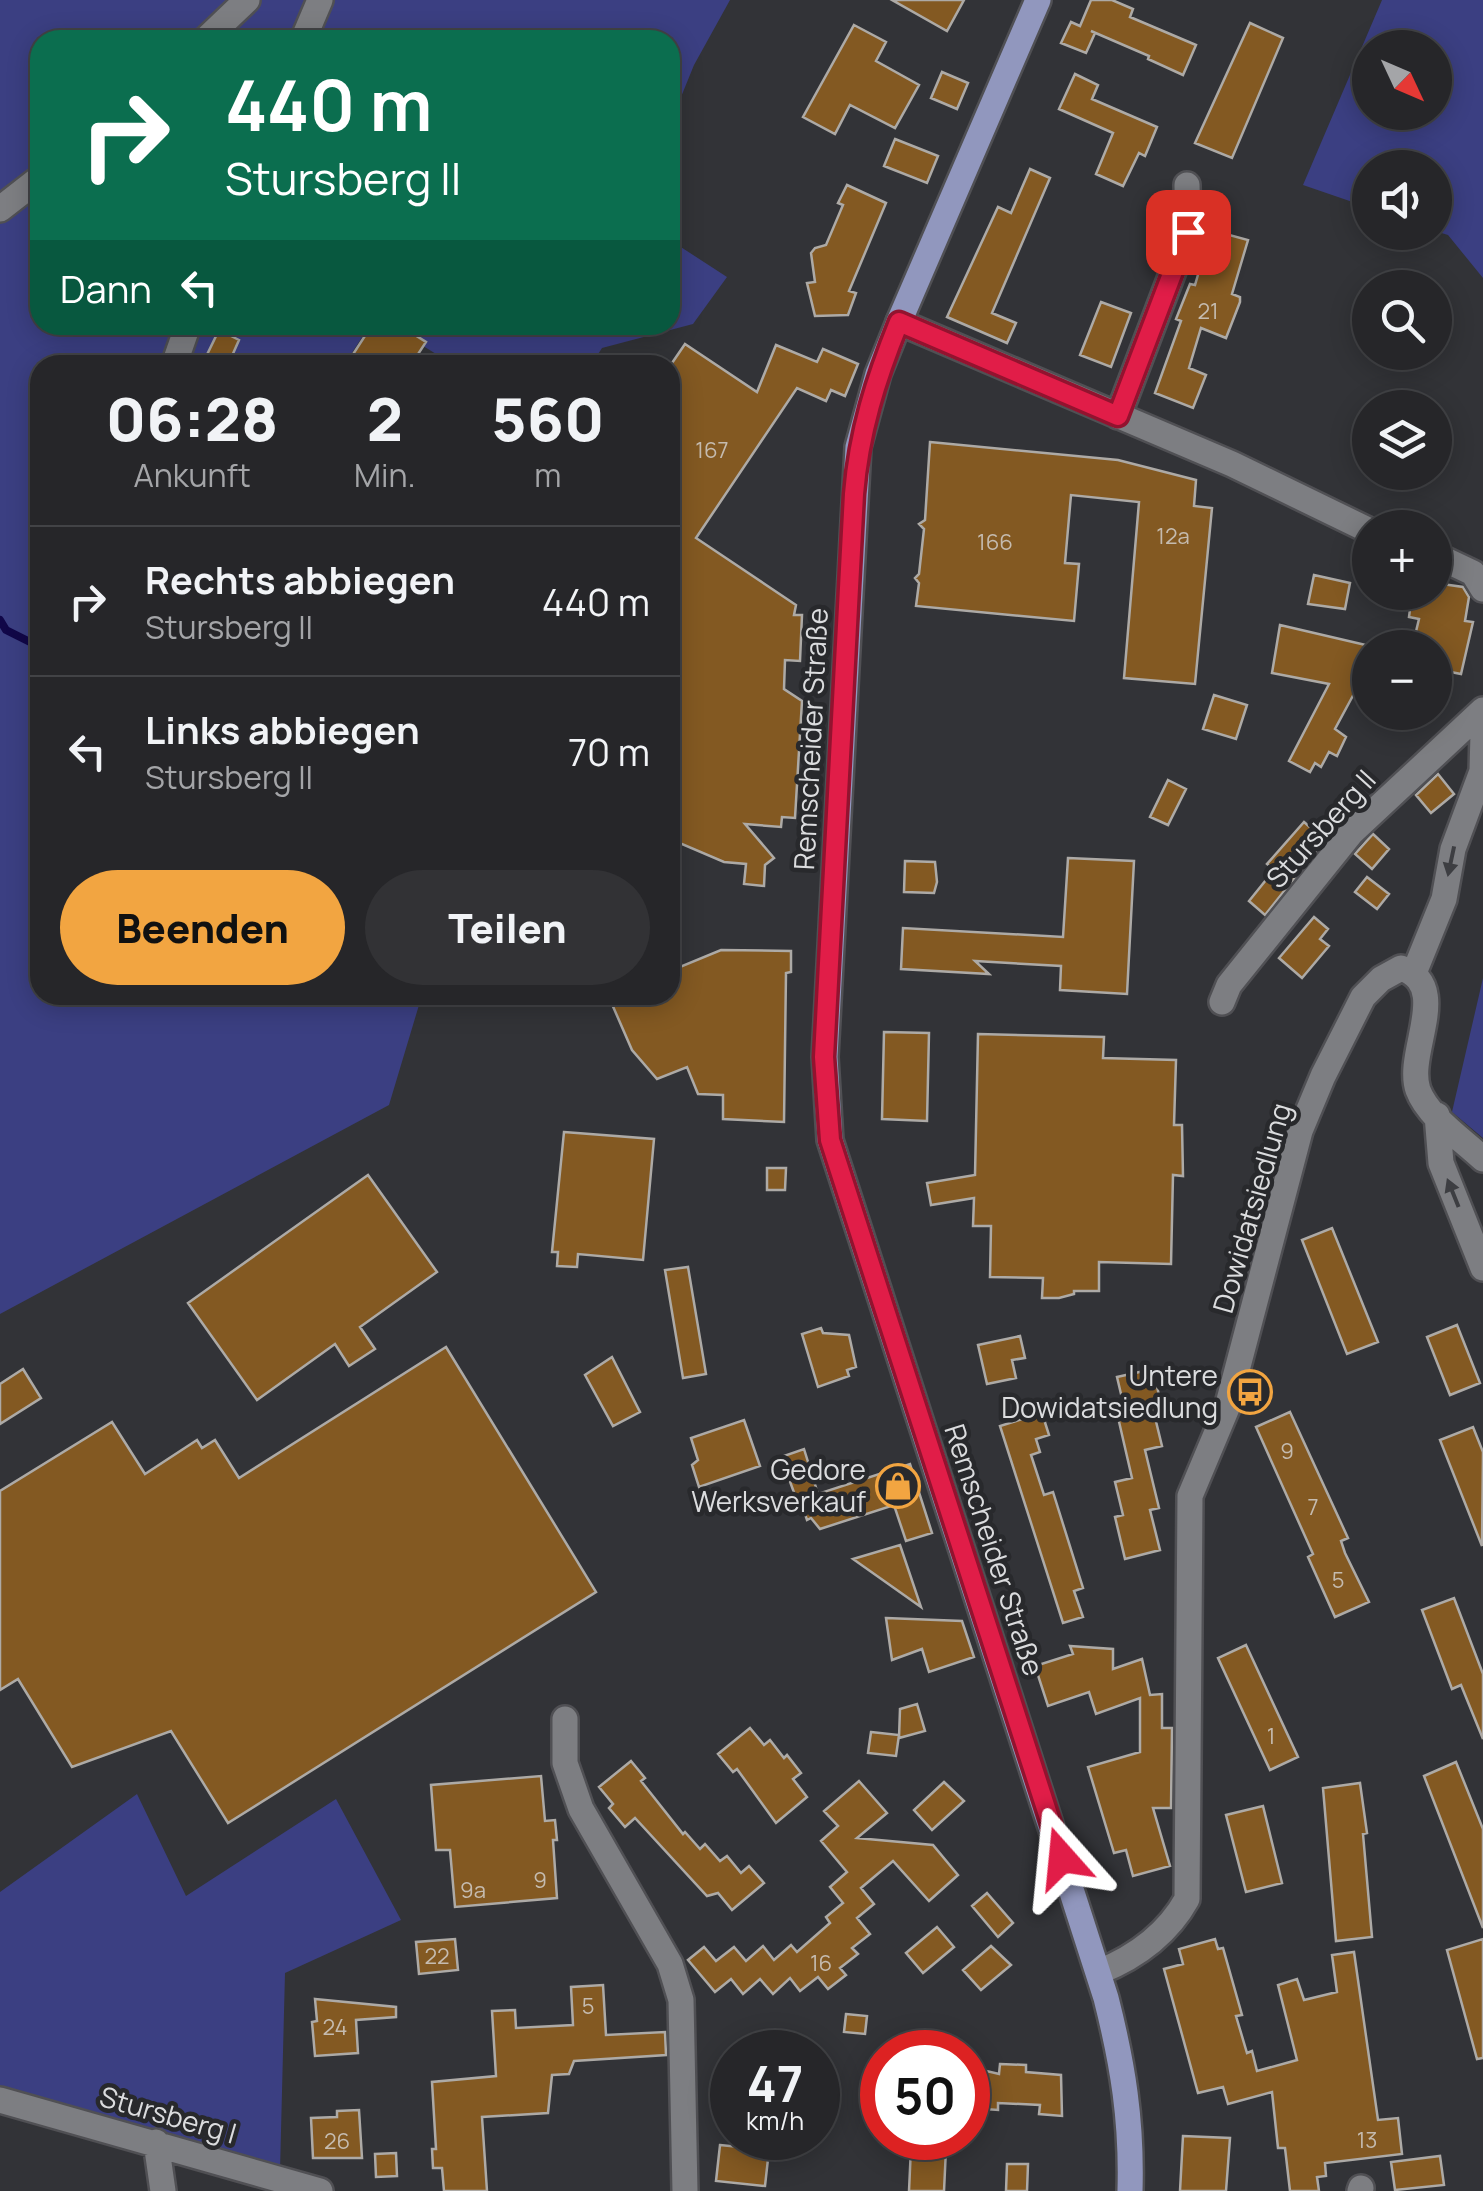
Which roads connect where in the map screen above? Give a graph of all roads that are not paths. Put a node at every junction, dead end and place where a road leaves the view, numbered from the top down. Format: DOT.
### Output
graph roads {
  1 [pos="248,0"];
  2 [pos="320,0"];
  3 [pos="1038,0"];
  4 [pos="216,30"];
  5 [pos="306,30"];
  6 [pos="1188,185"];
  7 [pos="30,186"];
  8 [pos="0,209"];
  9 [pos="899,322"];
  10 [pos="1118,416"];
  11 [pos="1352,523"];
  12 [pos="1452,563"];
  13 [pos="1483,589"];
  14 [pos="1483,710"];
  15 [pos="1483,734"];
  16 [pos="1414,973"];
  17 [pos="1222,1002"];
  18 [pos="1437,1116"];
  19 [pos="1483,1160"];
  20 [pos="1483,1268"];
  21 [pos="565,1718"];
  22 [pos="1099,1972"];
  23 [pos="0,2100"];
  24 [pos="156,2142"];
  25 [pos="163,2191"];
  26 [pos="320,2191"];
  27 [pos="685,2191"];
  28 [pos="1130,2191"];
  1 -- 4 [label="street"];
  2 -- 5 [label="street"];
  3 -- 9 [label="main road, Remscheider Straße"];
  6 -- 10 [label="street"];
  7 -- 8 [label="street"];
  9 -- 10 [label="street"];
  9 -- 22 [label="main road, Remscheider Straße"];
  10 -- 11 [label="street"];
  12 -- 13 [label="street"];
  14 -- 17 [label="street, Stursberg II"];
  15 -- 16 [label="street, one-way"];
  16 -- 18 [label="street"];
  16 -- 22 [label="street, Dowidatsiedlung"];
  18 -- 19 [label="street"];
  20 -- 18 [label="street, one-way"];
  21 -- 27 [label="street"];
  22 -- 28 [label="main road, Remscheider Straße"];
  23 -- 24 [label="street, Stursberg I"];
  24 -- 25 [label="street"];
  24 -- 26 [label="street, Stursberg I"];
}
